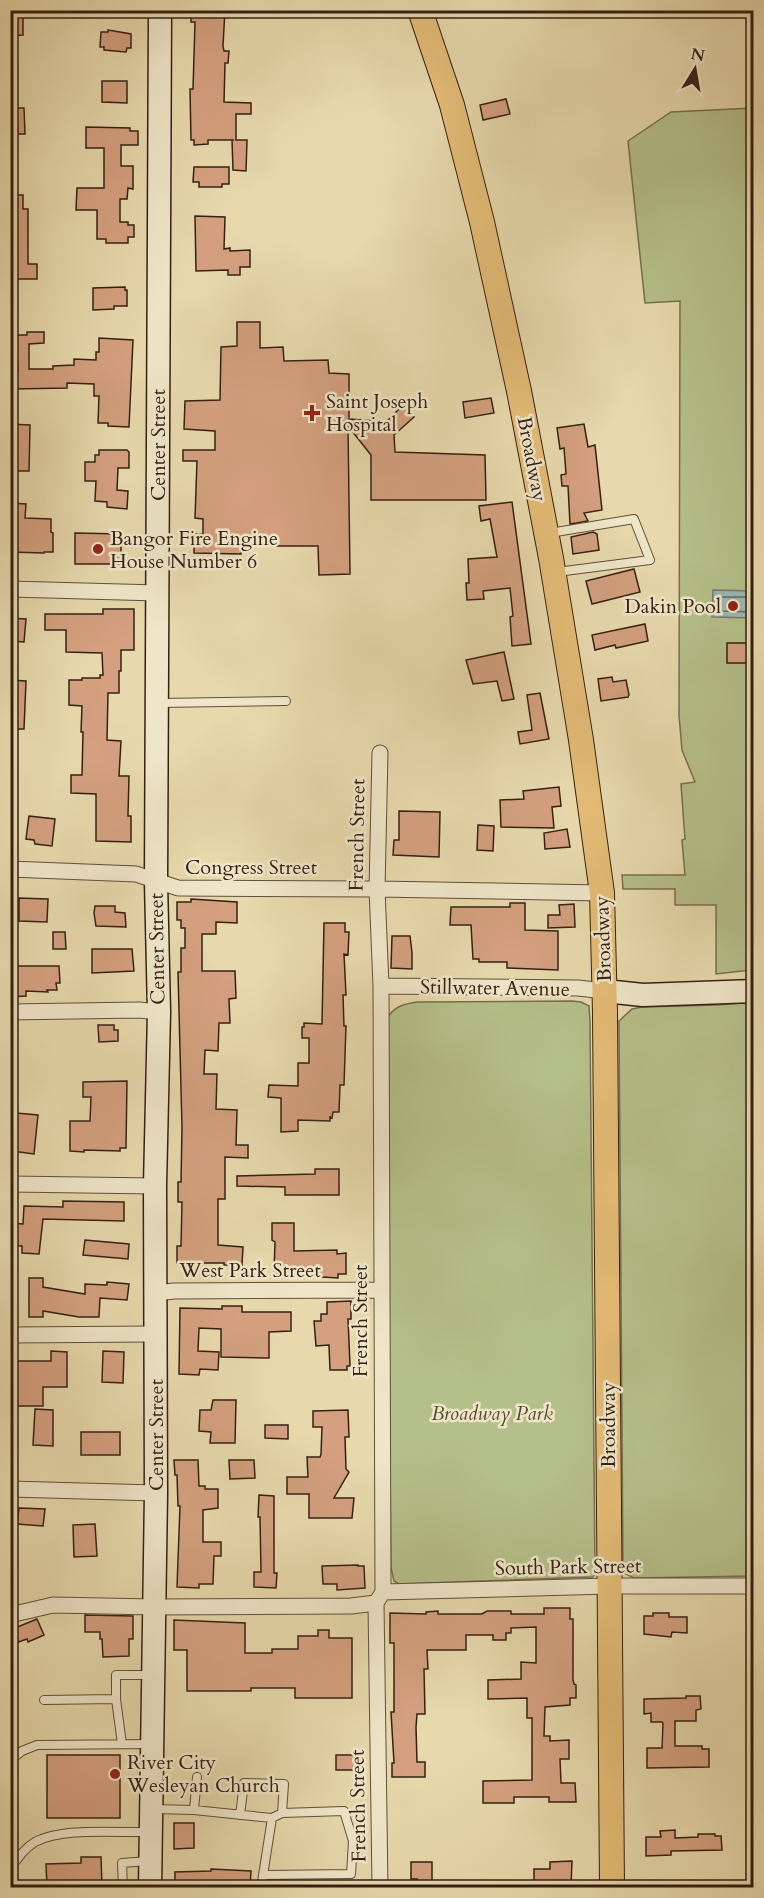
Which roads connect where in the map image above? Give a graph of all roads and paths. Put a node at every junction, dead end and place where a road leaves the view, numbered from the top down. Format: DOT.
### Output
graph roads {
  1 [pos="160,10"];
  2 [pos="420,10"];
  3 [pos="546,533"];
  4 [pos="553,572"];
  5 [pos="10,589"];
  6 [pos="158,593"];
  7 [pos="286,701"];
  8 [pos="157,703"];
  9 [pos="380,753"];
  10 [pos="10,869"];
  11 [pos="156,882"];
  12 [pos="377,889"];
  13 [pos="602,893"];
  14 [pos="381,986"];
  15 [pos="605,991"];
  16 [pos="753,991"];
  17 [pos="10,1012"];
  18 [pos="159,1012"];
  19 [pos="10,1184"];
  20 [pos="155,1186"];
  21 [pos="381,1290"];
  22 [pos="156,1293"];
  23 [pos="10,1335"];
  24 [pos="155,1335"];
  25 [pos="10,1489"];
  26 [pos="156,1493"];
  27 [pos="609,1586"];
  28 [pos="753,1586"];
  29 [pos="379,1597"];
  30 [pos="155,1608"];
  31 [pos="10,1615"];
  32 [pos="154,1675"];
  33 [pos="116,1699"];
  34 [pos="44,1700"];
  35 [pos="122,1744"];
  36 [pos="152,1744"];
  37 [pos="10,1761"];
  38 [pos="197,1777"];
  39 [pos="152,1809"];
  40 [pos="194,1810"];
  41 [pos="282,1813"];
  42 [pos="240,1815"];
  43 [pos="272,1818"];
  44 [pos="151,1832"];
  45 [pos="151,1861"];
  46 [pos="10,1870"];
  47 [pos="264,1875"];
  48 [pos="123,1887"];
  49 [pos="150,1887"];
  50 [pos="261,1887"];
  51 [pos="380,1887"];
  52 [pos="612,1887"];
  1 -- 6 [label="street, Center Street"];
  2 -- 3 [label="main road, Broadway"];
  3 -- 4 [label="main road, Broadway"];
  3 -- 4 [label="lane"];
  4 -- 13 [label="main road, Broadway"];
  5 -- 6 [label="street"];
  6 -- 8 [label="street, Center Street"];
  7 -- 8 [label="lane"];
  8 -- 11 [label="street, Center Street"];
  9 -- 12 [label="street, French Street"];
  10 -- 11 [label="street, Congress Street"];
  11 -- 12 [label="street, Congress Street"];
  11 -- 18 [label="street, Center Street"];
  12 -- 13 [label="street, Congress Street"];
  12 -- 14 [label="street, French Street"];
  13 -- 15 [label="main road, Broadway"];
  14 -- 15 [label="street, Stillwater Avenue"];
  14 -- 21 [label="street, French Street"];
  15 -- 16 [label="street, Stillwater Avenue"];
  15 -- 27 [label="main road, Broadway"];
  17 -- 18 [label="street"];
  18 -- 20 [label="street, Center Street"];
  19 -- 20 [label="street"];
  20 -- 22 [label="street, Center Street"];
  21 -- 22 [label="street, West Park Street"];
  21 -- 29 [label="street, French Street"];
  22 -- 24 [label="street, Center Street"];
  23 -- 24 [label="street"];
  24 -- 26 [label="street, Center Street"];
  25 -- 26 [label="street"];
  26 -- 30 [label="street, Center Street"];
  27 -- 28 [label="street, South Park Street"];
  27 -- 29 [label="street, South Park Street"];
  27 -- 52 [label="main road, Broadway"];
  29 -- 30 [label="street, South Park Street"];
  29 -- 51 [label="street, French Street"];
  30 -- 31 [label="street, South Park Street"];
  30 -- 32 [label="street, Center Street"];
  32 -- 33 [label="lane"];
  32 -- 36 [label="street, Center Street"];
  33 -- 34 [label="lane"];
  33 -- 35 [label="lane"];
  35 -- 36 [label="lane"];
  35 -- 37 [label="lane"];
  36 -- 39 [label="street, Center Street"];
  38 -- 40 [label="lane"];
  39 -- 40 [label="lane"];
  39 -- 44 [label="street, Center Street"];
  40 -- 42 [label="lane"];
  41 -- 42 [label="lane"];
  41 -- 43 [label="lane"];
  41 -- 47 [label="lane"];
  42 -- 43 [label="lane"];
  43 -- 47 [label="lane"];
  44 -- 45 [label="street, Center Street"];
  44 -- 46 [label="lane"];
  45 -- 48 [label="lane"];
  45 -- 49 [label="street, Center Street"];
  47 -- 50 [label="lane"];
}
